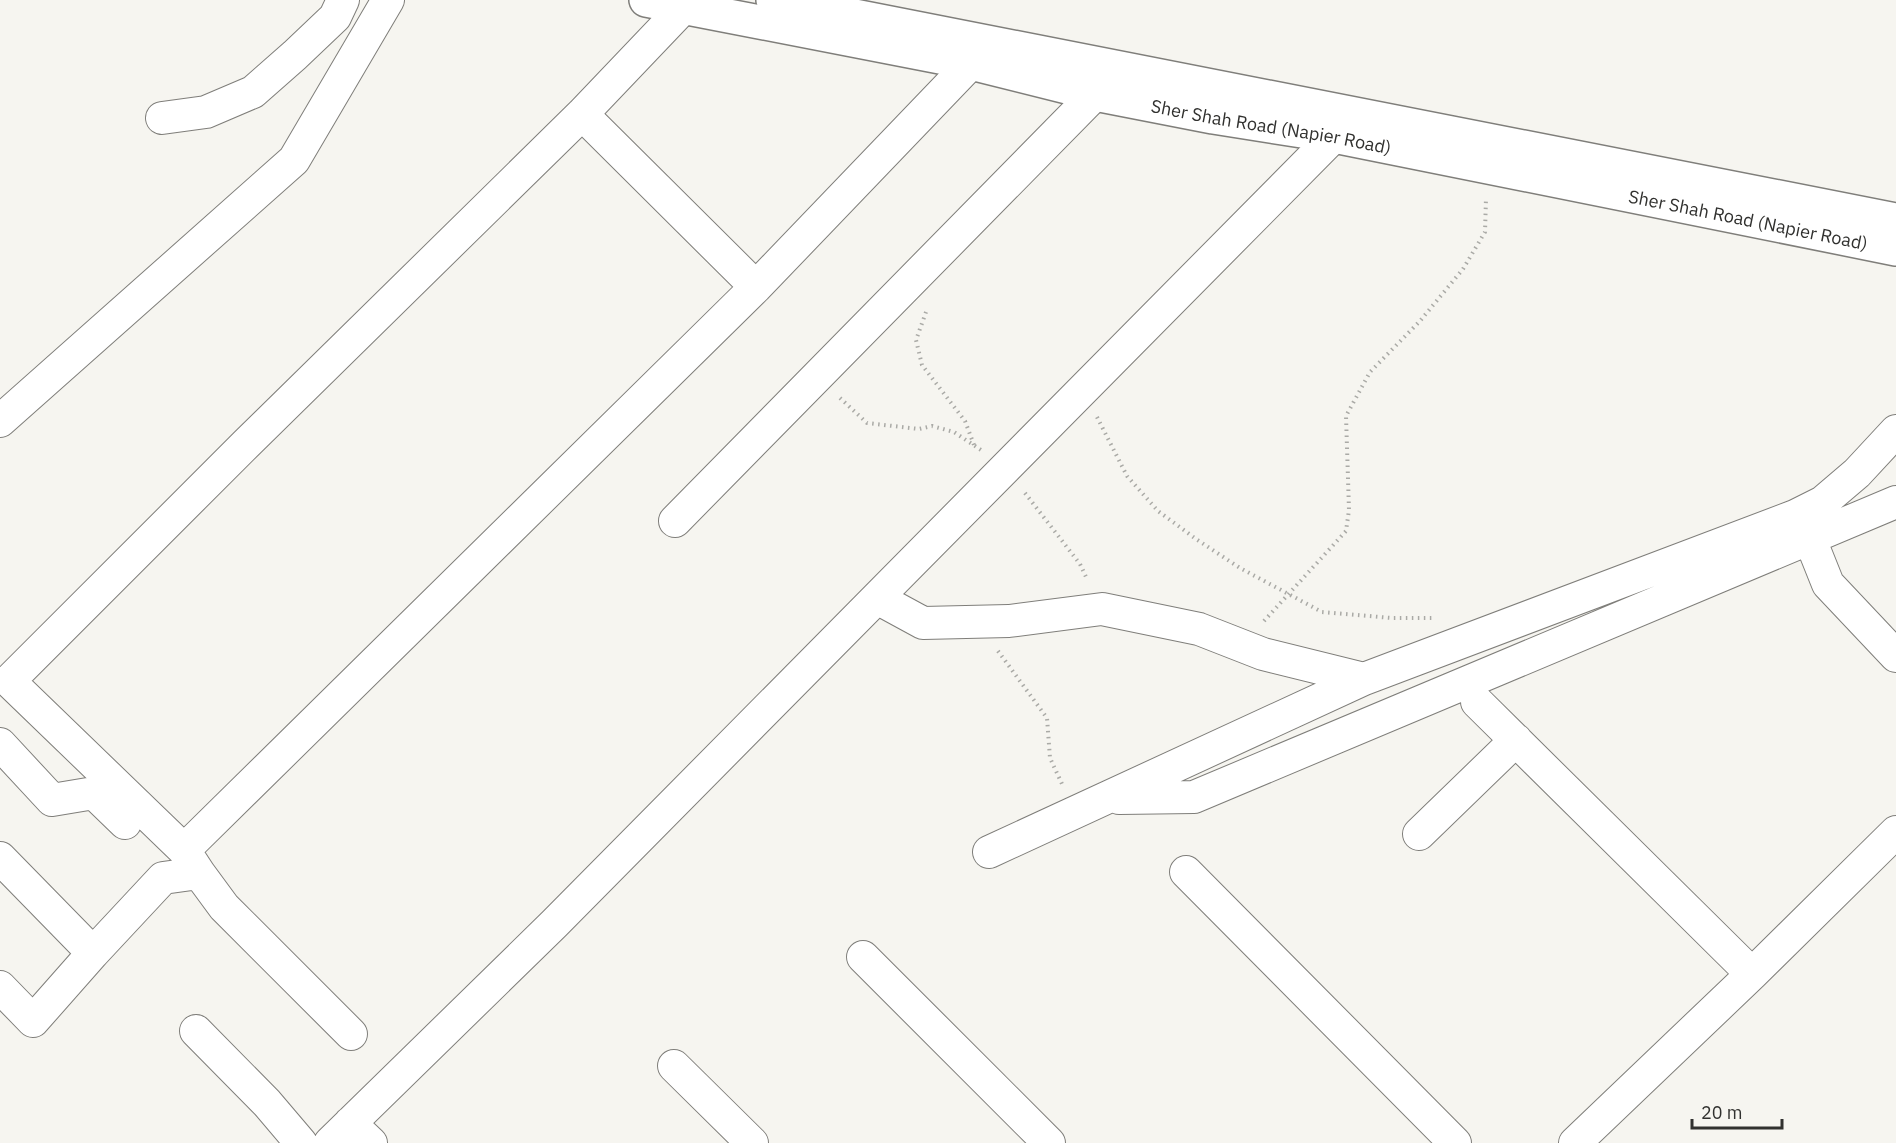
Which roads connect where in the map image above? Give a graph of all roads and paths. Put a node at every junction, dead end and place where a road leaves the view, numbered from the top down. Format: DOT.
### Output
graph roads {
  1 [pos="344,0"];
  2 [pos="388,0"];
  3 [pos="646,0"];
  4 [pos="773,0"];
  5 [pos="684,7"];
  6 [pos="971,63"];
  7 [pos="1095,94"];
  8 [pos="1213,102"];
  9 [pos="582,114"];
  10 [pos="162,118"];
  11 [pos="1334,136"];
  12 [pos="1491,168"];
  13 [pos="1896,219"];
  14 [pos="1896,249"];
  15 [pos="910,282"];
  16 [pos="756,286"];
  17 [pos="818,376"];
  18 [pos="1084,389"];
  19 [pos="0,421"];
  20 [pos="1893,439"];
  21 [pos="974,445"];
  22 [pos="1004,470"];
  23 [pos="1896,502"];
  24 [pos="675,522"];
  25 [pos="1810,539"];
  26 [pos="1288,595"];
  27 [pos="877,598"];
  28 [pos="1102,609"];
  29 [pos="1437,618"];
  30 [pos="978,622"];
  31 [pos="1242,646"];
  32 [pos="1896,656"];
  33 [pos="4,677"];
  34 [pos="1364,679"];
  35 [pos="1477,702"];
  36 [pos="1516,740"];
  37 [pos="0,744"];
  38 [pos="1107,798"];
  39 [pos="1075,812"];
  40 [pos="1896,832"];
  41 [pos="1419,834"];
  42 [pos="989,852"];
  43 [pos="187,856"];
  44 [pos="0,858"];
  45 [pos="1186,872"];
  46 [pos="93,953"];
  47 [pos="863,957"];
  48 [pos="1752,974"];
  49 [pos="0,987"];
  50 [pos="196,1031"];
  51 [pos="351,1034"];
  52 [pos="675,1066"];
  53 [pos="350,1136"];
  54 [pos="300,1143"];
  55 [pos="752,1143"];
  56 [pos="1049,1143"];
  57 [pos="1455,1143"];
  58 [pos="1575,1143"];
  1 -- 10 [label="street"];
  2 -- 19 [label="street"];
  3 -- 5 [label="main road, Sher Shah Road (Napier Road)"];
  4 -- 8 [label="main road, Sher Shah Road (Napier Road)"];
  5 -- 6 [label="main road, Sher Shah Road (Napier Road)"];
  5 -- 9 [label="street"];
  6 -- 7 [label="main road, Sher Shah Road (Napier Road)"];
  6 -- 16 [label="street"];
  7 -- 8 [label="main road, Sher Shah Road (Napier Road)"];
  7 -- 15 [label="street"];
  8 -- 11 [label="main road, Sher Shah Road (Napier Road)"];
  8 -- 13 [label="main road, Sher Shah Road (Napier Road)"];
  9 -- 16 [label="street"];
  9 -- 33 [label="street"];
  11 -- 12 [label="main road, Sher Shah Road (Napier Road)"];
  11 -- 18 [label="street"];
  12 -- 14 [label="main road, Sher Shah Road (Napier Road)"];
  12 -- 26 [label="path"];
  15 -- 17 [label="street"];
  15 -- 21 [label="path"];
  16 -- 43 [label="street"];
  17 -- 21 [label="path"];
  17 -- 24 [label="street"];
  18 -- 22 [label="street"];
  18 -- 26 [label="path"];
  20 -- 34 [label="street"];
  21 -- 22 [label="path"];
  22 -- 27 [label="street"];
  22 -- 28 [label="path"];
  23 -- 25 [label="street"];
  25 -- 32 [label="street"];
  25 -- 38 [label="street"];
  26 -- 29 [label="path"];
  26 -- 31 [label="path"];
  27 -- 30 [label="street"];
  27 -- 53 [label="street"];
  28 -- 30 [label="street"];
  28 -- 31 [label="street"];
  30 -- 39 [label="path"];
  31 -- 34 [label="street"];
  33 -- 43 [label="street"];
  34 -- 38 [label="street"];
  35 -- 36 [label="street"];
  36 -- 41 [label="street"];
  36 -- 48 [label="street"];
  37 -- 43 [label="street"];
  38 -- 39 [label="street"];
  39 -- 42 [label="street"];
  40 -- 48 [label="street"];
  43 -- 46 [label="street"];
  43 -- 51 [label="street"];
  44 -- 46 [label="street"];
  45 -- 57 [label="street"];
  46 -- 49 [label="street"];
  47 -- 56 [label="street"];
  48 -- 58 [label="street"];
  50 -- 54 [label="street"];
  52 -- 55 [label="street"];
  53 -- 54 [label="street"];
}
